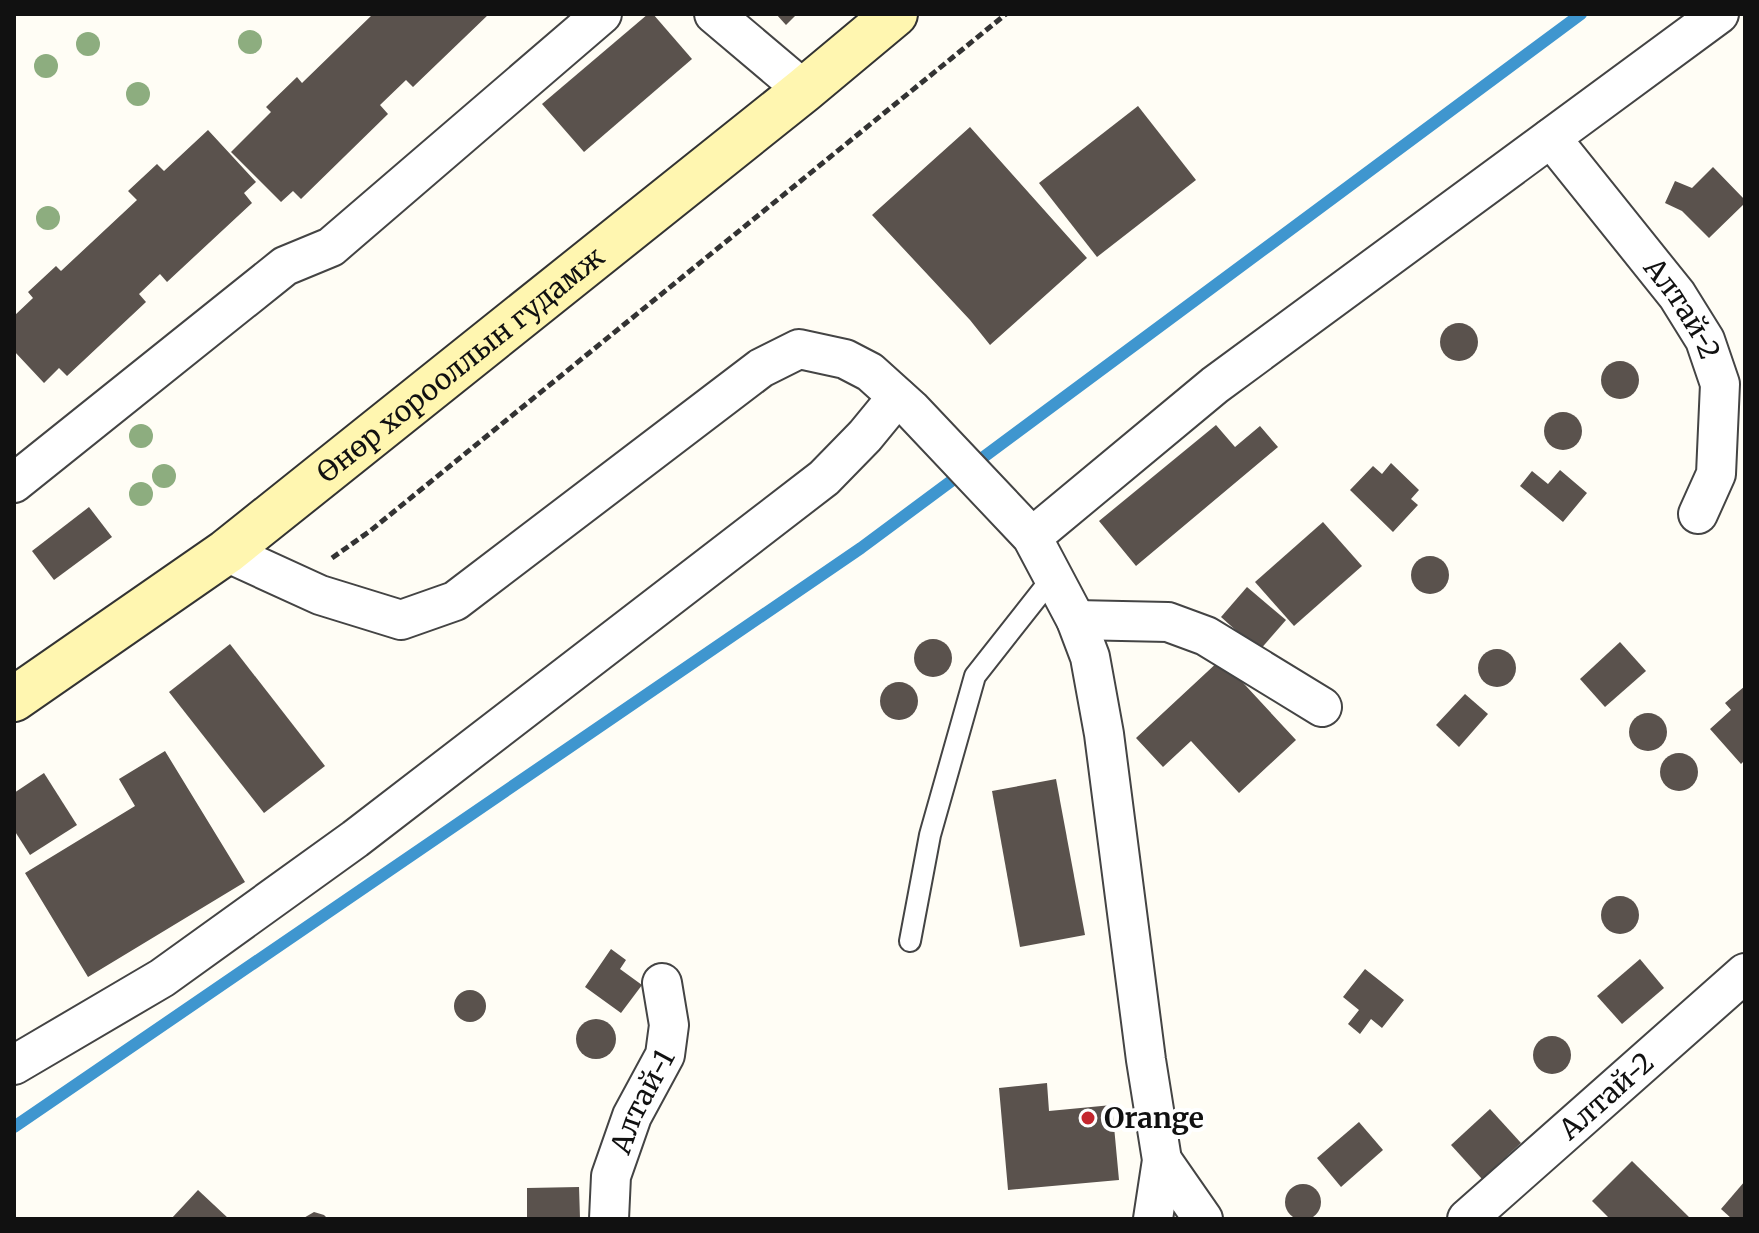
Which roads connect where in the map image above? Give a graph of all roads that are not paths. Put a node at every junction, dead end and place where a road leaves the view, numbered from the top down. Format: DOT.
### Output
graph roads {
  1 [pos="602,14"];
  2 [pos="714,14"];
  3 [pos="895,14"];
  4 [pos="1719,14"];
  5 [pos="804,90"];
  6 [pos="1551,138"];
  7 [pos="904,403"];
  8 [pos="14,483"];
  9 [pos="1698,514"];
  10 [pos="1032,537"];
  11 [pos="226,552"];
  12 [pos="1053,577"];
  13 [pos="1076,620"];
  14 [pos="14,699"];
  15 [pos="1322,707"];
  16 [pos="910,941"];
  17 [pos="1745,973"];
  18 [pos="662,983"];
  19 [pos="14,1065"];
  20 [pos="1162,1160"];
  21 [pos="609,1219"];
  22 [pos="1153,1219"];
  23 [pos="1203,1219"];
  24 [pos="1467,1219"];
  1 -- 8 [label="street"];
  2 -- 5 [label="street"];
  3 -- 5 [label="main road, Өнөр хорооллын гудамж"];
  4 -- 6 [label="street"];
  5 -- 11 [label="main road, Өнөр хорооллын гудамж"];
  6 -- 9 [label="street, Алтай-2"];
  6 -- 10 [label="street"];
  7 -- 10 [label="street"];
  7 -- 11 [label="street"];
  7 -- 19 [label="street"];
  10 -- 12 [label="street"];
  11 -- 14 [label="main road, Өнөр хорооллын гудамж"];
  12 -- 13 [label="street"];
  12 -- 16 [label="lane"];
  13 -- 15 [label="street"];
  13 -- 20 [label="street"];
  17 -- 24 [label="street, Алтай-2"];
  18 -- 21 [label="street, Алтай-1"];
  20 -- 22 [label="street"];
  20 -- 23 [label="street"];
}
